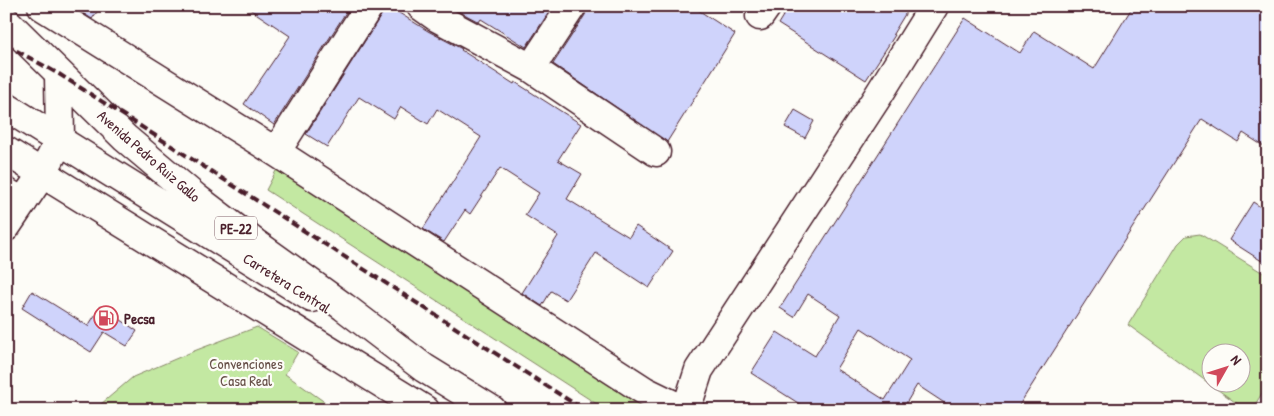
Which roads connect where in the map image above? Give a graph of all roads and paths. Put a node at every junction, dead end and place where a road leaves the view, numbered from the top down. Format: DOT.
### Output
graph roads {
  1 [pos="42,6"];
  2 [pos="370,6"];
  3 [pos="421,6"];
  4 [pos="572,6"];
  5 [pos="934,6"];
  6 [pos="6,21"];
  7 [pos="532,68"];
  8 [pos="59,74"];
  9 [pos="6,107"];
  10 [pos="60,140"];
  11 [pos="6,151"];
  12 [pos="276,152"];
  13 [pos="656,152"];
  14 [pos="42,174"];
  15 [pos="14,197"];
  16 [pos="6,227"];
  17 [pos="424,368"];
  18 [pos="425,410"];
  19 [pos="492,410"];
  20 [pos="685,410"];
  1 -- 12 [label="main road"];
  2 -- 12 [label="main road"];
  3 -- 7 [label="main road"];
  4 -- 7 [label="main road"];
  5 -- 20 [label="main road"];
  6 -- 8 [label="main road, Avenida Pedro Ruiz Gallo / PE-22"];
  7 -- 13 [label="main road"];
  8 -- 10 [label="main road"];
  8 -- 17 [label="main road, Avenida Pedro Ruiz Gallo / PE-22"];
  9 -- 10 [label="main road, Carretera Central"];
  10 -- 14 [label="main road"];
  10 -- 17 [label="main road, Carretera Central"];
  11 -- 14 [label="main road"];
  12 -- 20 [label="main road"];
  14 -- 15 [label="main road"];
  14 -- 18 [label="main road"];
  15 -- 16 [label="main road"];
  17 -- 19 [label="main road, Carretera Central / PE-22"];
}
